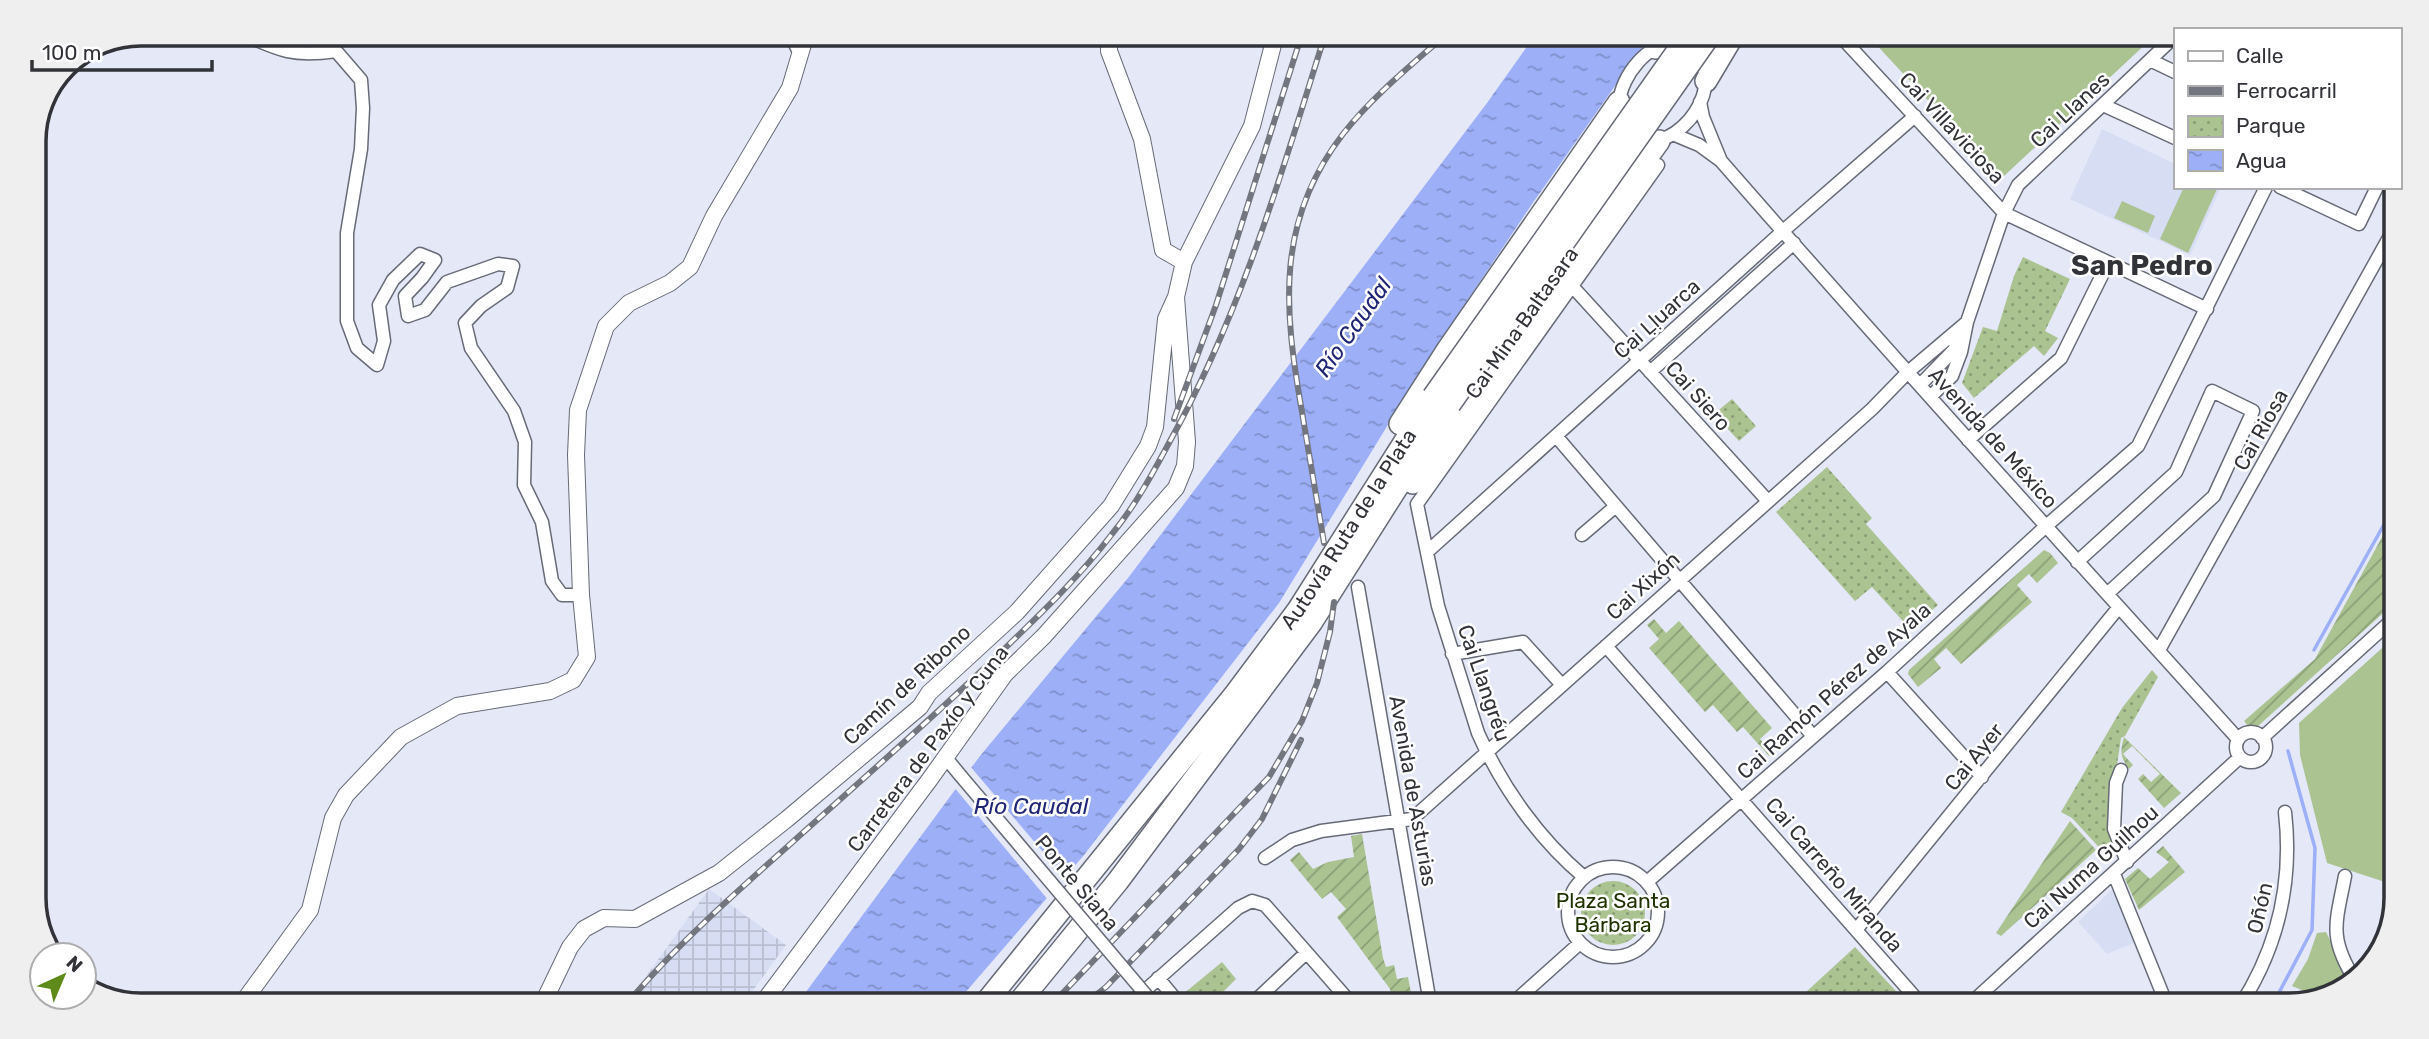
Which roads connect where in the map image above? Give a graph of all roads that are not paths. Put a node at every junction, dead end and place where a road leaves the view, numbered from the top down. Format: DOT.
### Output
graph roads {
  1 [pos="269,46"];
  2 [pos="796,46"];
  3 [pos="802,46"];
  4 [pos="1109,46"];
  5 [pos="1273,46"];
  6 [pos="1656,46"];
  7 [pos="1679,46"];
  8 [pos="1681,46"];
  9 [pos="1702,46"];
  10 [pos="1727,46"];
  11 [pos="1855,46"];
  12 [pos="2165,46"];
  13 [pos="800,54"];
  14 [pos="2150,60"];
  15 [pos="2174,72"];
  16 [pos="1703,91"];
  17 [pos="1619,102"];
  18 [pos="2103,105"];
  19 [pos="1915,116"];
  20 [pos="1667,138"];
  21 [pos="2174,138"];
  22 [pos="1721,161"];
  23 [pos="1658,165"];
  24 [pos="2265,189"];
  25 [pos="2284,189"];
  26 [pos="2376,189"];
  27 [pos="2004,213"];
  28 [pos="1783,231"];
  29 [pos="1794,243"];
  30 [pos="2383,249"];
  31 [pos="1184,262"];
  32 [pos="2108,263"];
  33 [pos="1572,286"];
  34 [pos="1177,297"];
  35 [pos="2207,309"];
  36 [pos="1967,323"];
  37 [pos="1639,360"];
  38 [pos="1650,372"];
  39 [pos="1908,372"];
  40 [pos="1920,385"];
  41 [pos="1930,397"];
  42 [pos="1441,401"];
  43 [pos="1556,436"];
  44 [pos="1968,440"];
  45 [pos="1767,500"];
  46 [pos="1417,504"];
  47 [pos="1616,506"];
  48 [pos="2045,527"];
  49 [pos="1581,535"];
  50 [pos="1364,540"];
  51 [pos="1427,552"];
  52 [pos="2077,562"];
  53 [pos="1679,579"];
  54 [pos="1358,587"];
  55 [pos="2107,594"];
  56 [pos="581,595"];
  57 [pos="2119,607"];
  58 [pos="1298,610"];
  59 [pos="2384,628"];
  60 [pos="1606,646"];
  61 [pos="2160,650"];
  62 [pos="1452,654"];
  63 [pos="1887,672"];
  64 [pos="1562,685"];
  65 [pos="1812,736"];
  66 [pos="2262,738"];
  67 [pos="2238,739"];
  68 [pos="1486,753"];
  69 [pos="946,758"];
  70 [pos="2239,758"];
  71 [pos="2121,770"];
  72 [pos="1982,778"];
  73 [pos="1741,800"];
  74 [pos="2285,812"];
  75 [pos="1399,821"];
  76 [pos="1265,858"];
  77 [pos="2127,862"];
  78 [pos="2114,874"];
  79 [pos="2345,876"];
  80 [pos="1584,877"];
  81 [pos="1647,883"];
  82 [pos="1856,930"];
  83 [pos="1580,943"];
  84 [pos="1306,953"];
  85 [pos="2349,971"];
  86 [pos="1157,978"];
  87 [pos="250,993"];
  88 [pos="548,993"];
  89 [pos="770,993"];
  90 [pos="992,993"];
  91 [pos="1027,993"];
  92 [pos="1141,993"];
  93 [pos="1144,993"];
  94 [pos="1170,993"];
  95 [pos="1264,993"];
  96 [pos="1342,993"];
  97 [pos="1428,993"];
  98 [pos="1524,993"];
  99 [pos="1911,993"];
  100 [pos="1981,993"];
  101 [pos="2162,993"];
  102 [pos="2248,993"];
  1 -- 56 [label="street"];
  2 -- 13 [label="street"];
  3 -- 13 [label="street"];
  4 -- 31 [label="street"];
  5 -- 31 [label="street"];
  6 -- 17 [label="street"];
  7 -- 16 [label="street"];
  8 -- 42 [label="highway, Autovía Ruta de la Plata, bridge"];
  9 -- 42 [label="highway, Autovía Ruta de la Plata, bridge"];
  10 -- 16 [label="highway"];
  11 -- 19 [label="street, Cai Villaviciosa"];
  12 -- 14 [label="street, Cai Llanes"];
  13 -- 56 [label="street"];
  14 -- 15 [label="street"];
  14 -- 18 [label="street, Cai Llanes"];
  16 -- 20 [label="street"];
  16 -- 22 [label="street, Avenida de México"];
  17 -- 20 [label="street"];
  17 -- 58 [label="highway"];
  18 -- 21 [label="street"];
  18 -- 27 [label="street, Cai Llanes"];
  19 -- 27 [label="street, Cai Villaviciosa"];
  19 -- 28 [label="street, Cai Ḷḷuarca"];
  20 -- 22 [label="street, Avenida de México"];
  20 -- 50 [label="highway"];
  22 -- 28 [label="street, Avenida de México"];
  23 -- 33 [label="street, Cai Mina Baltasara"];
  24 -- 35 [label="street, Cai Ramón Pérez de Ayala"];
  25 -- 26 [label="street"];
  27 -- 32 [label="street"];
  27 -- 36 [label="street, Cai Llanes"];
  28 -- 29 [label="street, Avenida de México"];
  28 -- 37 [label="street, Cai Ḷḷuarca"];
  29 -- 38 [label="street"];
  29 -- 39 [label="street, Avenida de México"];
  30 -- 61 [label="street, Cai Riosa"];
  31 -- 34 [label="street"];
  32 -- 35 [label="street"];
  32 -- 44 [label="street"];
  33 -- 37 [label="street, Cai Siero"];
  33 -- 46 [label="street, Cai Mina Baltasara"];
  34 -- 69 [label="street, Carretera de Paxío y Cuna"];
  34 -- 88 [label="street, Camín de Ribono"];
  35 -- 48 [label="street, Cai Ramón Pérez de Ayala"];
  36 -- 39 [label="street, Cai Xixón"];
  36 -- 40 [label="street"];
  36 -- 41 [label="street"];
  37 -- 38 [label="street, Cai Siero"];
  37 -- 43 [label="street, Cai Ḷḷuarca"];
  38 -- 45 [label="street, Cai Siero"];
  39 -- 40 [label="street, Avenida de México"];
  39 -- 45 [label="street, Cai Xixón"];
  40 -- 41 [label="street, Avenida de México"];
  41 -- 44 [label="street, Avenida de México"];
  42 -- 50 [label="highway, Autovía Ruta de la Plata"];
  42 -- 58 [label="highway, Autovía Ruta de la Plata"];
  43 -- 47 [label="street"];
  43 -- 51 [label="street, Cai Ḷḷuarca"];
  44 -- 48 [label="street, Avenida de México"];
  45 -- 53 [label="street, Cai Xixón"];
  46 -- 51 [label="street, Cai Llangréu"];
  47 -- 49 [label="street"];
  47 -- 53 [label="street"];
  48 -- 52 [label="street, Avenida de México"];
  48 -- 63 [label="street, Cai Ramón Pérez de Ayala"];
  50 -- 91 [label="highway, Autovía Ruta de la Plata"];
  51 -- 62 [label="street, Cai Llangréu"];
  52 -- 55 [label="street, Avenida de México"];
  52 -- 55 [label="street"];
  53 -- 60 [label="street, Cai Xixón"];
  53 -- 65 [label="street"];
  54 -- 75 [label="street, Avenida de Asturias"];
  55 -- 57 [label="street, Avenida de México"];
  56 -- 87 [label="street"];
  57 -- 61 [label="street, Avenida de México"];
  57 -- 72 [label="street, Cai Ayer"];
  58 -- 90 [label="highway, Autovía Ruta de la Plata"];
  59 -- 66 [label="street"];
  60 -- 64 [label="street, Cai Xixón"];
  60 -- 73 [label="street, Cai Carreño Miranda"];
  61 -- 67 [label="street, Avenida de México"];
  62 -- 64 [label="street"];
  62 -- 68 [label="street, Cai Llangréu"];
  63 -- 65 [label="street, Cai Ramón Pérez de Ayala"];
  63 -- 72 [label="street"];
  64 -- 68 [label="street, Cai Xixón"];
  65 -- 73 [label="street, Cai Ramón Pérez de Ayala"];
  66 -- 67 [label="street"];
  66 -- 70 [label="street"];
  67 -- 70 [label="street"];
  68 -- 75 [label="street, Cai Xixón"];
  68 -- 80 [label="street, Cai Llangréu"];
  69 -- 89 [label="street, Carretera de Paxío y Cuna"];
  69 -- 93 [label="street, Ponte Siana, bridge"];
  70 -- 77 [label="street, Cai Numa Guilhou"];
  71 -- 77 [label="street"];
  72 -- 82 [label="street, Cai Ayer"];
  73 -- 81 [label="street, Cai Ramón Pérez de Ayala"];
  73 -- 82 [label="street, Cai Carreño Miranda"];
  74 -- 102 [label="street, Oñón"];
  75 -- 76 [label="street"];
  75 -- 97 [label="street, Avenida de Asturias"];
  77 -- 78 [label="street, Cai Numa Guilhou"];
  78 -- 100 [label="street, Cai Numa Guilhou"];
  78 -- 101 [label="street"];
  79 -- 85 [label="street"];
  80 -- 81 [label="street"];
  80 -- 83 [label="street"];
  81 -- 83 [label="street"];
  82 -- 99 [label="street, Cai Carreño Miranda"];
  83 -- 98 [label="street"];
  84 -- 86 [label="street"];
  84 -- 95 [label="street"];
  84 -- 96 [label="street"];
  86 -- 92 [label="street"];
  86 -- 94 [label="street"];
}
